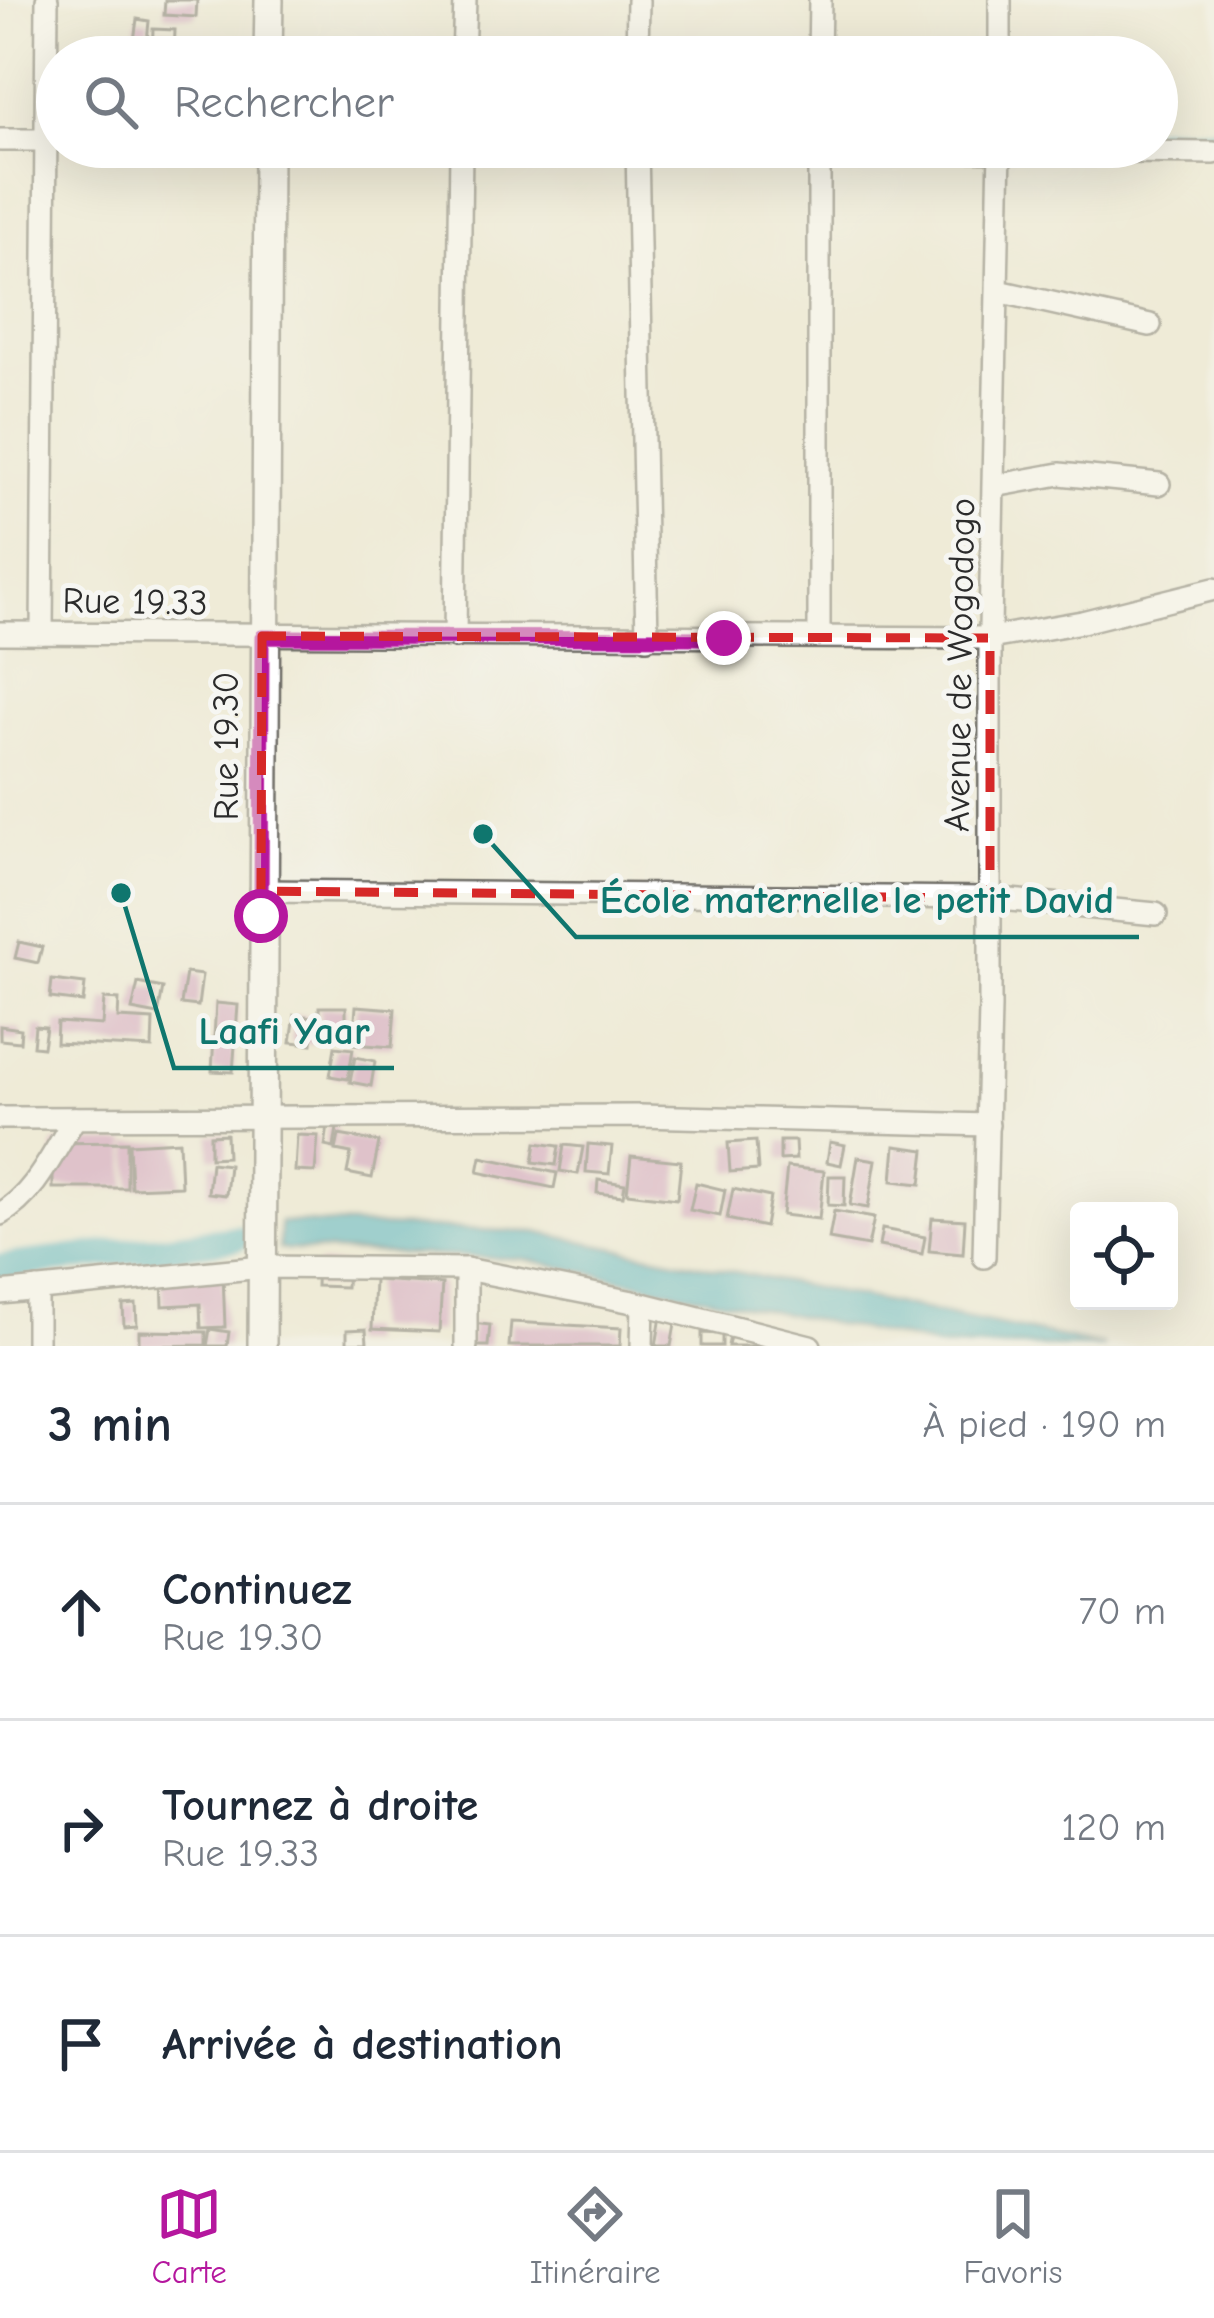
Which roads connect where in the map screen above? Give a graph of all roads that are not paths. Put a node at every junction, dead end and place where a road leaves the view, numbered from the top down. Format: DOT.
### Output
graph roads {
  1 [pos="47,0"];
  2 [pos="269,0"];
  3 [pos="465,0"];
  4 [pos="638,0"];
  5 [pos="820,0"];
  6 [pos="1000,0"];
  7 [pos="48,36"];
  8 [pos="268,36"];
  9 [pos="464,36"];
  10 [pos="638,36"];
  11 [pos="820,36"];
  12 [pos="1000,36"];
  13 [pos="0,140"];
  14 [pos="36,140"];
  15 [pos="1178,152"];
  16 [pos="1214,153"];
  17 [pos="51,168"];
  18 [pos="268,168"];
  19 [pos="461,168"];
  20 [pos="637,168"];
  21 [pos="819,168"];
  22 [pos="1000,168"];
  23 [pos="998,291"];
  24 [pos="1150,325"];
  25 [pos="1159,484"];
  26 [pos="994,486"];
  27 [pos="1214,590"];
  28 [pos="0,633"];
  29 [pos="42,633"];
  30 [pos="819,636"];
  31 [pos="262,637"];
  32 [pos="455,637"];
  33 [pos="647,638"];
  34 [pos="990,638"];
  35 [pos="262,891"];
  36 [pos="991,898"];
  37 [pos="1156,914"];
  38 [pos="0,1118"];
  39 [pos="75,1118"];
  40 [pos="265,1119"];
  41 [pos="988,1125"];
  42 [pos="0,1214"];
  43 [pos="984,1257"];
  44 [pos="262,1268"];
  45 [pos="466,1269"];
  46 [pos="37,1288"];
  47 [pos="0,1293"];
  48 [pos="643,1304"];
  49 [pos="37,1346"];
  50 [pos="262,1346"];
  51 [pos="466,1346"];
  52 [pos="642,1346"];
  53 [pos="810,1346"];
  1 -- 7 [label="street"];
  2 -- 8 [label="street"];
  3 -- 9 [label="street"];
  4 -- 10 [label="street"];
  5 -- 11 [label="street"];
  6 -- 12 [label="street"];
  13 -- 14 [label="street"];
  15 -- 16 [label="street"];
  17 -- 29 [label="street"];
  18 -- 31 [label="street, Rue 19.30"];
  19 -- 32 [label="street"];
  20 -- 33 [label="street"];
  21 -- 30 [label="street"];
  22 -- 23 [label="street, Avenue de Wogodogo"];
  23 -- 24 [label="street"];
  23 -- 26 [label="street, Avenue de Wogodogo"];
  25 -- 26 [label="street"];
  26 -- 34 [label="street, Avenue de Wogodogo"];
  27 -- 34 [label="street, Rue 19.33"];
  28 -- 29 [label="street, Rue 19.33"];
  29 -- 31 [label="street, Rue 19.33"];
  30 -- 33 [label="street, Rue 19.33"];
  30 -- 34 [label="street, Rue 19.33"];
  31 -- 32 [label="street, Rue 19.33"];
  31 -- 35 [label="street, Rue 19.30"];
  32 -- 33 [label="street, Rue 19.33"];
  34 -- 36 [label="street, Avenue de Wogodogo"];
  35 -- 36 [label="street"];
  35 -- 40 [label="street, Rue 19.30"];
  36 -- 37 [label="street"];
  36 -- 41 [label="street, Avenue de Wogodogo"];
  38 -- 39 [label="street"];
  39 -- 40 [label="street"];
  39 -- 42 [label="street"];
  40 -- 41 [label="street"];
  40 -- 44 [label="street, Rue 19.30"];
  41 -- 43 [label="street, Avenue de Wogodogo"];
  44 -- 45 [label="street"];
  44 -- 46 [label="street"];
  44 -- 50 [label="street, Rue 19.30"];
  45 -- 48 [label="street"];
  45 -- 51 [label="street"];
  46 -- 47 [label="street"];
  46 -- 49 [label="street"];
  48 -- 52 [label="street"];
  48 -- 53 [label="street"];
}
